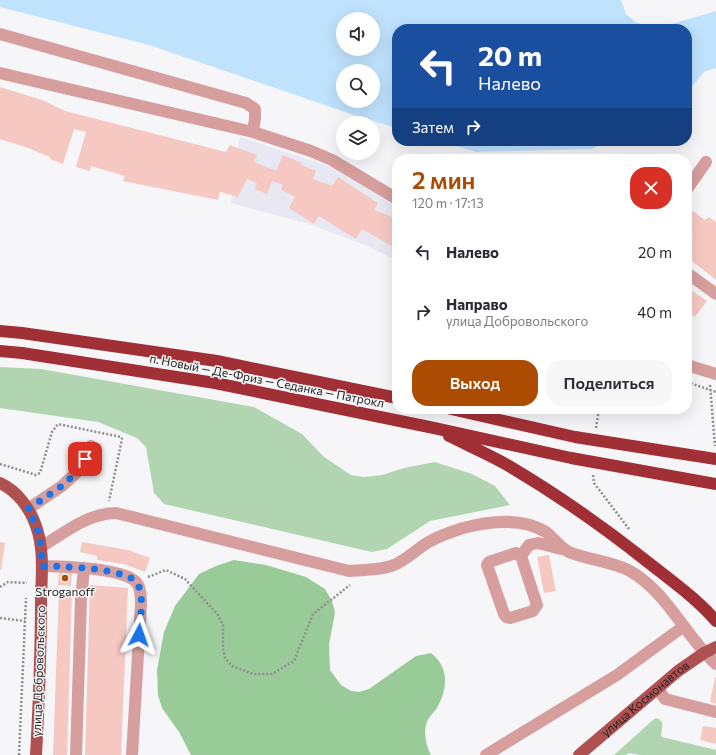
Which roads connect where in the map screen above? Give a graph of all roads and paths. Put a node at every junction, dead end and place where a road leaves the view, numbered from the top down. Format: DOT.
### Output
graph roads {
  1 [pos="0,34"];
  2 [pos="0,73"];
  3 [pos="253,132"];
  4 [pos="706,162"];
  5 [pos="692,182"];
  6 [pos="392,196"];
  7 [pos="692,276"];
  8 [pos="716,294"];
  9 [pos="0,331"];
  10 [pos="0,351"];
  11 [pos="692,367"];
  12 [pos="712,373"];
  13 [pos="692,384"];
  14 [pos="711,391"];
  15 [pos="716,392"];
  16 [pos="392,397"];
  17 [pos="473,414"];
  18 [pos="598,414"];
  19 [pos="434,428"];
  20 [pos="596,429"];
  21 [pos="91,446"];
  22 [pos="716,453"];
  23 [pos="592,467"];
  24 [pos="0,483"];
  25 [pos="716,484"];
  26 [pos="28,509"];
  27 [pos="631,532"];
  28 [pos="41,547"];
  29 [pos="568,551"];
  30 [pos="521,556"];
  31 [pos="42,566"];
  32 [pos="84,568"];
  33 [pos="27,577"];
  34 [pos="136,582"];
  35 [pos="27,583"];
  36 [pos="351,585"];
  37 [pos="0,587"];
  38 [pos="0,618"];
  39 [pos="25,621"];
  40 [pos="716,621"];
  41 [pos="684,626"];
  42 [pos="716,647"];
  43 [pos="704,653"];
  44 [pos="716,664"];
  45 [pos="658,689"];
  46 [pos="716,712"];
  47 [pos="18,755"];
  48 [pos="36,755"];
  49 [pos="76,755"];
  50 [pos="132,755"];
  51 [pos="486,755"];
  52 [pos="579,755"];
  1 -- 3 [label="lane"];
  2 -- 3 [label="lane"];
  3 -- 6 [label="lane"];
  4 -- 5 [label="lane"];
  7 -- 8 [label="lane"];
  9 -- 16 [label="highway, п. Новый — Де-Фриз — Седанка — Патрокл"];
  10 -- 19 [label="highway, п. Новый — Де-Фриз — Седанка — Патрокл"];
  11 -- 12 [label="lane"];
  12 -- 14 [label="path"];
  13 -- 14 [label="path"];
  14 -- 15 [label="path"];
  14 -- 22 [label="path"];
  17 -- 22 [label="highway"];
  18 -- 20 [label="path"];
  19 -- 25 [label="highway, п. Новый — Де-Фриз — Седанка — Патрокл"];
  19 -- 40 [label="highway"];
  21 -- 26 [label="lane"];
  23 -- 27 [label="path"];
  24 -- 26 [label="main road, улица Добровольского"];
  26 -- 28 [label="main road, улица Добровольского"];
  28 -- 29 [label="lane"];
  28 -- 31 [label="main road, улица Добровольского"];
  29 -- 30 [label="lane"];
  29 -- 41 [label="lane"];
  30 -- 30 [label="lane"];
  31 -- 32 [label="lane"];
  31 -- 48 [label="main road, улица Добровольского"];
  32 -- 34 [label="lane"];
  32 -- 49 [label="lane"];
  33 -- 35 [label="path"];
  34 -- 36 [label="path"];
  34 -- 50 [label="lane"];
  35 -- 37 [label="path"];
  35 -- 39 [label="path"];
  38 -- 39 [label="path"];
  39 -- 47 [label="path"];
  41 -- 43 [label="lane"];
  41 -- 51 [label="lane"];
  42 -- 43 [label="main road, улица Космонавтов"];
  43 -- 44 [label="lane"];
  43 -- 45 [label="main road, улица Космонавтов"];
  45 -- 46 [label="lane"];
  45 -- 52 [label="main road, улица Космонавтов"];
}
